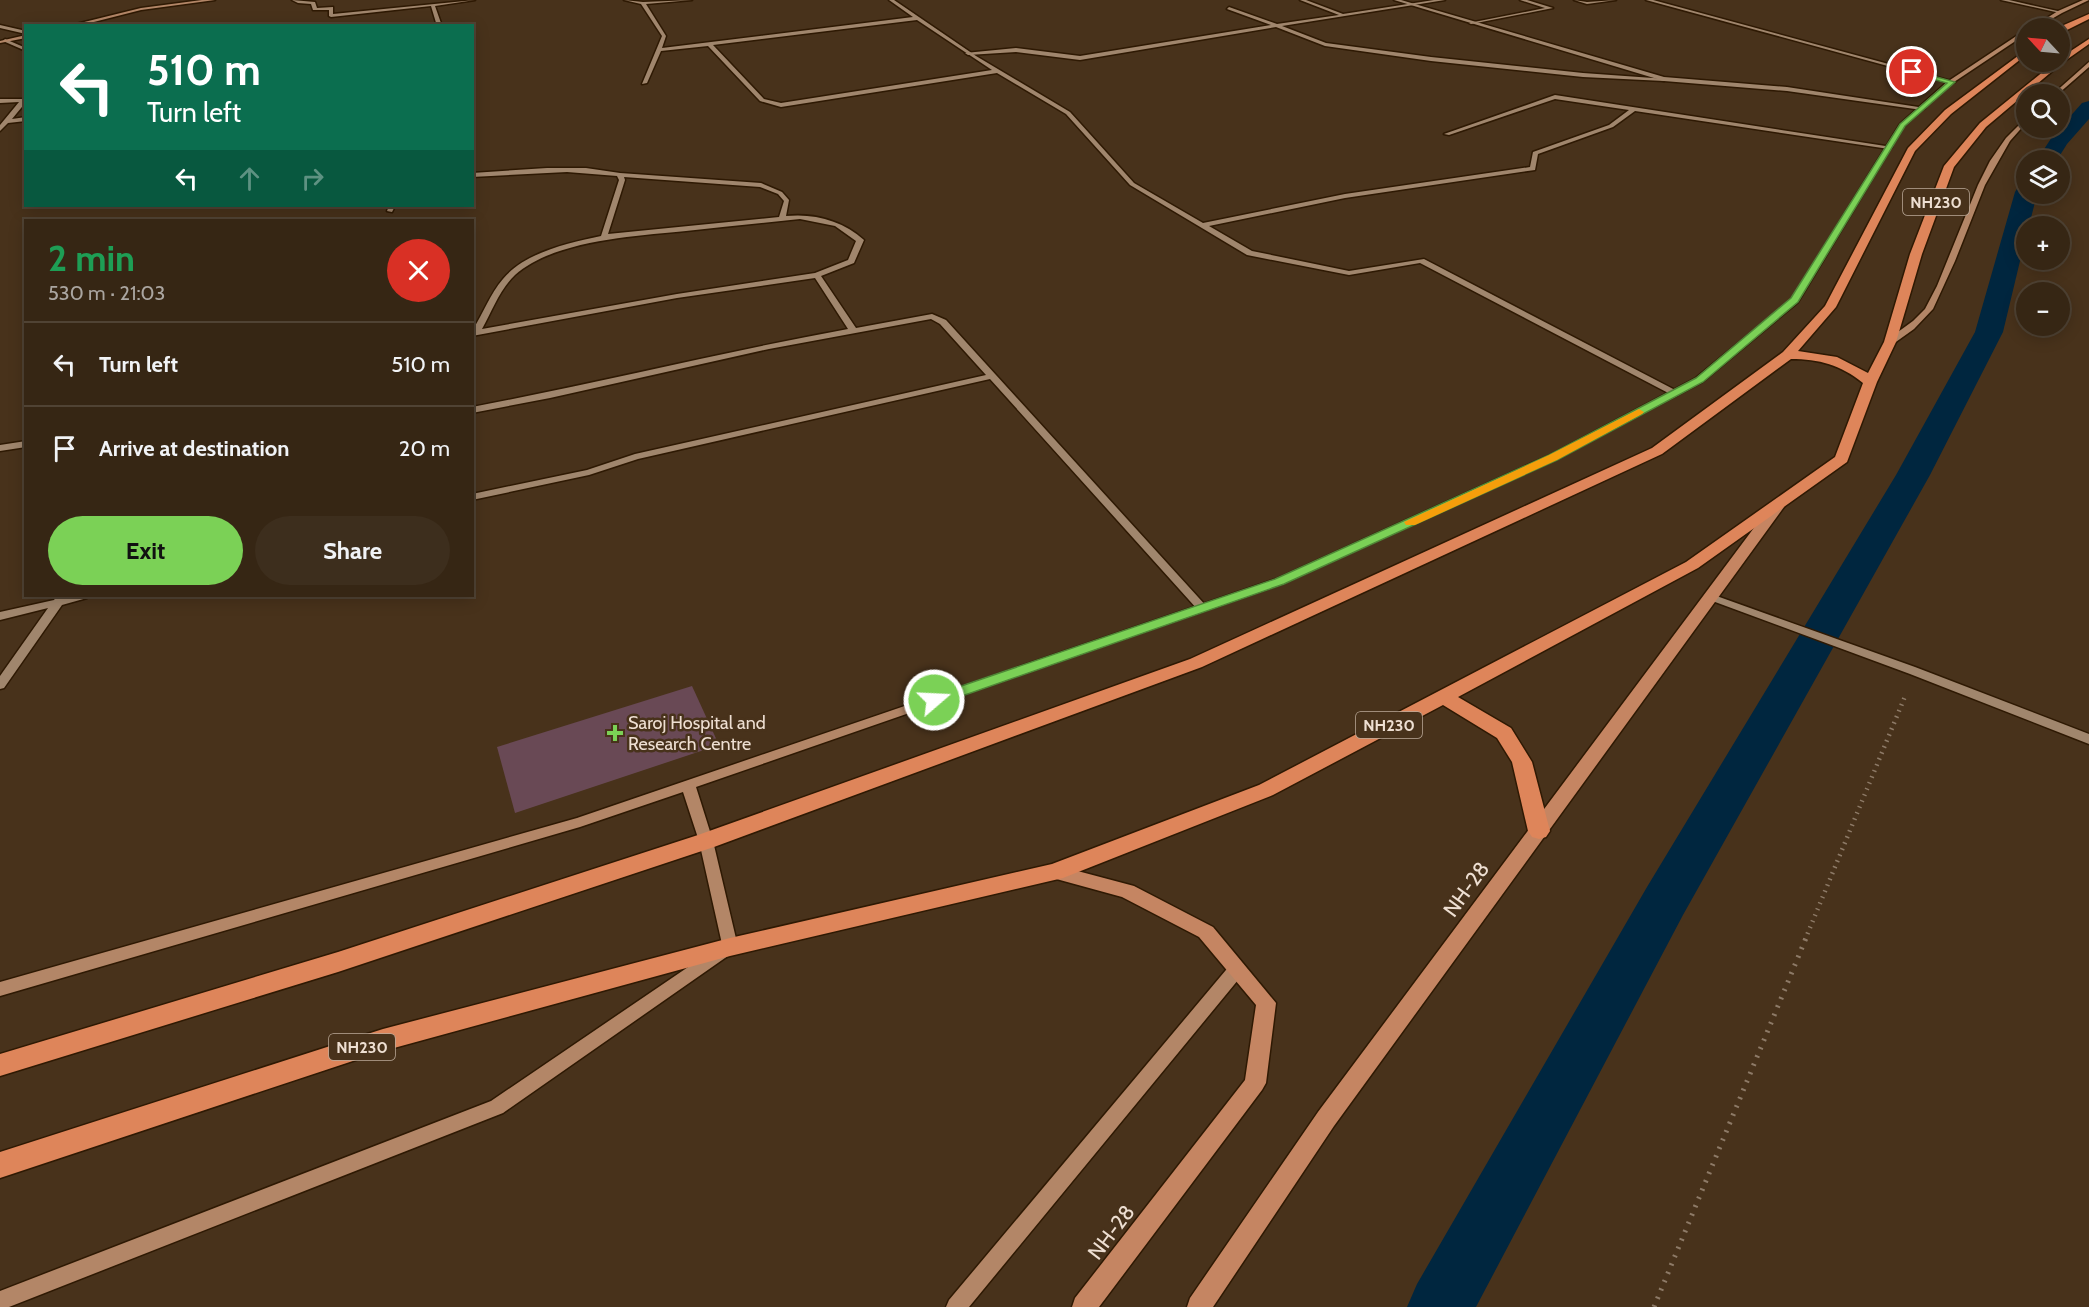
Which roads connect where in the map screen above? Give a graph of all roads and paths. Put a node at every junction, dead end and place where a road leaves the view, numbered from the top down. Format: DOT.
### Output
graph roads {
  1 [pos="213,0"];
  2 [pos="294,0"];
  3 [pos="473,0"];
  4 [pos="626,0"];
  5 [pos="690,0"];
  6 [pos="891,0"];
  7 [pos="1302,0"];
  8 [pos="1395,0"];
  9 [pos="1443,0"];
  10 [pos="1522,0"];
  11 [pos="1576,0"];
  12 [pos="1614,0"];
  13 [pos="1648,0"];
  14 [pos="2003,0"];
  15 [pos="2087,0"];
  16 [pos="644,3"];
  17 [pos="1411,5"];
  18 [pos="433,6"];
  19 [pos="1229,8"];
  20 [pos="2060,12"];
  21 [pos="1345,15"];
  22 [pos="2089,16"];
  23 [pos="919,18"];
  24 [pos="2050,18"];
  25 [pos="1471,23"];
  26 [pos="78,24"];
  27 [pos="439,24"];
  28 [pos="2070,25"];
  29 [pos="0,26"];
  30 [pos="1276,26"];
  31 [pos="24,34"];
  32 [pos="24,35"];
  33 [pos="2016,39"];
  34 [pos="2,41"];
  35 [pos="2089,41"];
  36 [pos="709,44"];
  37 [pos="24,49"];
  38 [pos="659,50"];
  39 [pos="968,53"];
  40 [pos="2070,54"];
  41 [pos="2016,60"];
  42 [pos="2089,64"];
  43 [pos="997,71"];
  44 [pos="2046,72"];
  45 [pos="1664,79"];
  46 [pos="1952,82"];
  47 [pos="644,83"];
  48 [pos="2066,84"];
  49 [pos="0,101"];
  50 [pos="1635,108"];
  51 [pos="1922,108"];
  52 [pos="24,119"];
  53 [pos="8,121"];
  54 [pos="0,129"];
  55 [pos="2016,131"];
  56 [pos="1447,134"];
  57 [pos="1889,147"];
  58 [pos="474,175"];
  59 [pos="620,175"];
  60 [pos="782,219"];
  61 [pos="1202,225"];
  62 [pos="604,237"];
  63 [pos="817,275"];
  64 [pos="853,330"];
  65 [pos="474,333"];
  66 [pos="1890,342"];
  67 [pos="1788,355"];
  68 [pos="993,376"];
  69 [pos="1870,382"];
  70 [pos="1674,393"];
  71 [pos="474,410"];
  72 [pos="24,444"];
  73 [pos="0,448"];
  74 [pos="474,497"];
  75 [pos="1779,504"];
  76 [pos="75,597"];
  77 [pos="1711,597"];
  78 [pos="60,599"];
  79 [pos="1202,608"];
  80 [pos="0,616"];
  81 [pos="1913,671"];
  82 [pos="0,685"];
  83 [pos="1443,696"];
  84 [pos="2089,739"];
  85 [pos="688,785"];
  86 [pos="1539,831"];
  87 [pos="706,841"];
  88 [pos="1055,872"];
  89 [pos="730,946"];
  90 [pos="1237,969"];
  91 [pos="0,989"];
  92 [pos="0,1065"];
  93 [pos="0,1165"];
  94 [pos="0,1301"];
  95 [pos="956,1307"];
  96 [pos="1084,1307"];
  97 [pos="1199,1307"];
  98 [pos="1654,1307"];
  1 -- 26 [label="street"];
  2 -- 18 [label="street"];
  3 -- 18 [label="street"];
  4 -- 16 [label="street"];
  5 -- 16 [label="street"];
  6 -- 23 [label="street"];
  7 -- 21 [label="street"];
  8 -- 17 [label="street"];
  9 -- 17 [label="street"];
  10 -- 25 [label="street"];
  11 -- 12 [label="street"];
  13 -- 46 [label="street"];
  14 -- 20 [label="street"];
  15 -- 20 [label="street"];
  16 -- 38 [label="street"];
  17 -- 21 [label="street"];
  17 -- 25 [label="street"];
  18 -- 27 [label="street"];
  19 -- 30 [label="street"];
  20 -- 24 [label="street"];
  21 -- 30 [label="street"];
  22 -- 28 [label="highway"];
  23 -- 36 [label="street"];
  23 -- 39 [label="street"];
  25 -- 45 [label="street"];
  29 -- 31 [label="street"];
  30 -- 39 [label="street"];
  30 -- 45 [label="street"];
  32 -- 34 [label="street"];
  33 -- 46 [label="street"];
  34 -- 37 [label="street"];
  35 -- 40 [label="highway, NH230"];
  36 -- 38 [label="street"];
  36 -- 43 [label="street"];
  38 -- 47 [label="street"];
  39 -- 43 [label="street"];
  41 -- 67 [label="highway, NH230"];
  42 -- 48 [label="street"];
  43 -- 61 [label="street"];
  44 -- 66 [label="highway, NH230"];
  45 -- 51 [label="street"];
  46 -- 51 [label="street"];
  49 -- 53 [label="street"];
  50 -- 56 [label="street"];
  50 -- 57 [label="street"];
  50 -- 61 [label="street"];
  51 -- 57 [label="street"];
  52 -- 53 [label="street"];
  53 -- 54 [label="street"];
  55 -- 66 [label="street"];
  57 -- 70 [label="street"];
  58 -- 59 [label="street"];
  59 -- 60 [label="street"];
  59 -- 62 [label="street"];
  60 -- 62 [label="street"];
  60 -- 63 [label="street"];
  61 -- 70 [label="street"];
  62 -- 65 [label="street"];
  63 -- 64 [label="street"];
  63 -- 65 [label="street"];
  64 -- 68 [label="street"];
  64 -- 71 [label="street"];
  66 -- 69 [label="highway, NH230"];
  67 -- 69 [label="highway"];
  67 -- 87 [label="highway, NH230"];
  68 -- 74 [label="street"];
  68 -- 79 [label="street"];
  69 -- 75 [label="highway, NH230"];
  70 -- 79 [label="street"];
  72 -- 73 [label="street"];
  75 -- 77 [label="main road, NH-28"];
  75 -- 83 [label="highway, NH230"];
  76 -- 78 [label="street"];
  77 -- 81 [label="street"];
  77 -- 86 [label="main road, NH-28"];
  78 -- 80 [label="street"];
  78 -- 82 [label="street"];
  79 -- 85 [label="street"];
  81 -- 84 [label="street"];
  81 -- 98 [label="path"];
  83 -- 86 [label="highway"];
  83 -- 88 [label="highway, NH230"];
  85 -- 87 [label="street"];
  85 -- 91 [label="street"];
  86 -- 97 [label="main road, NH-28"];
  87 -- 89 [label="street"];
  87 -- 92 [label="highway, NH230"];
  88 -- 89 [label="highway, NH230"];
  88 -- 90 [label="main road, NH-28"];
  89 -- 93 [label="highway, NH230"];
  89 -- 94 [label="street"];
  90 -- 95 [label="street"];
  90 -- 96 [label="main road, NH-28"];
}
